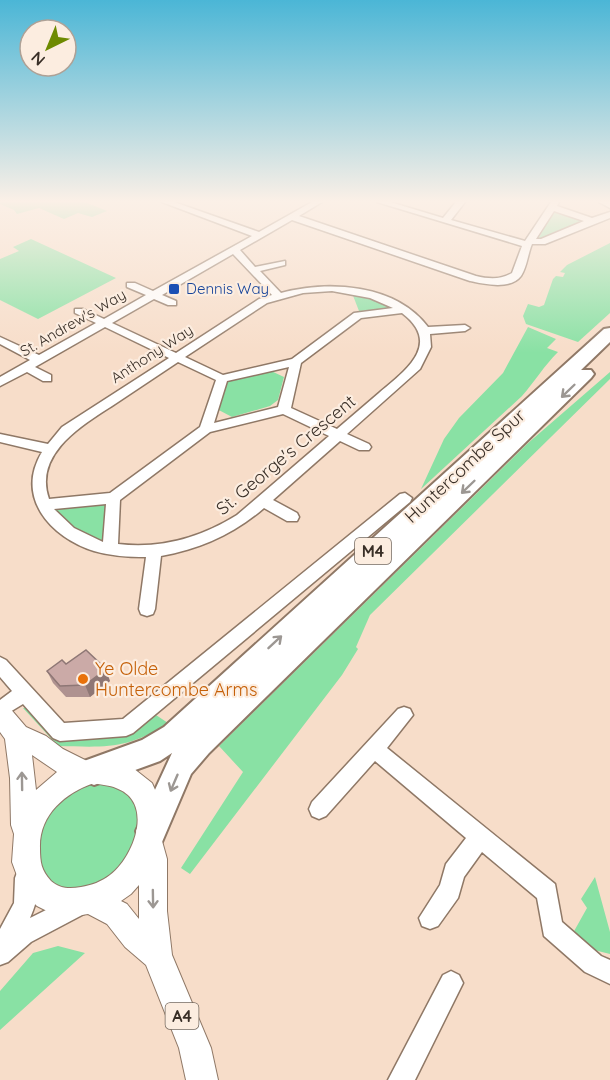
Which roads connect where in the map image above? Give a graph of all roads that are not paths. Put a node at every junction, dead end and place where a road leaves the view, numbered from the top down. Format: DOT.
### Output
graph roads {
  1 [pos="230,252"];
  2 [pos="236,252"];
  3 [pos="396,252"];
  4 [pos="524,252"];
  5 [pos="282,262"];
  6 [pos="253,270"];
  7 [pos="131,285"];
  8 [pos="349,290"];
  9 [pos="154,294"];
  10 [pos="278,295"];
  11 [pos="172,303"];
  12 [pos="404,310"];
  13 [pos="79,311"];
  14 [pos="358,315"];
  15 [pos="104,323"];
  16 [pos="465,328"];
  17 [pos="423,331"];
  18 [pos="610,333"];
  19 [pos="0,340"];
  20 [pos="610,351"];
  21 [pos="177,357"];
  22 [pos="39,360"];
  23 [pos="296,362"];
  24 [pos="27,367"];
  25 [pos="47,378"];
  26 [pos="222,379"];
  27 [pos="0,382"];
  28 [pos="284,410"];
  29 [pos="206,429"];
  30 [pos="338,435"];
  31 [pos="0,438"];
  32 [pos="364,447"];
  33 [pos="50,449"];
  34 [pos="113,498"];
  35 [pos="405,498"];
  36 [pos="264,501"];
  37 [pos="44,505"];
  38 [pos="292,517"];
  39 [pos="110,549"];
  40 [pos="154,551"];
  41 [pos="147,609"];
  42 [pos="0,665"];
  43 [pos="25,692"];
  44 [pos="0,712"];
  45 [pos="404,715"];
  46 [pos="17,735"];
  47 [pos="374,749"];
  48 [pos="89,772"];
  49 [pos="319,809"];
  50 [pos="24,826"];
  51 [pos="481,836"];
  52 [pos="150,837"];
  53 [pos="26,876"];
  54 [pos="87,902"];
  55 [pos="430,918"];
  56 [pos="0,953"];
  57 [pos="158,954"];
  58 [pos="610,972"];
  59 [pos="451,983"];
  60 [pos="202,1080"];
  61 [pos="401,1080"];
  1 -- 9 [label="street, St. Andrew's Way"];
  2 -- 6 [label="street"];
  3 -- 4 [label="street"];
  5 -- 6 [label="street"];
  6 -- 10 [label="street"];
  7 -- 9 [label="street"];
  8 -- 10 [label="street"];
  8 -- 12 [label="street"];
  8 -- 14 [label="street"];
  9 -- 11 [label="street"];
  9 -- 15 [label="street, St. Andrew's Way"];
  10 -- 21 [label="street, Anthony Way"];
  12 -- 14 [label="street"];
  12 -- 17 [label="street"];
  13 -- 15 [label="street"];
  14 -- 23 [label="street"];
  15 -- 21 [label="street"];
  15 -- 22 [label="street, St. Andrew's Way"];
  16 -- 17 [label="street"];
  17 -- 30 [label="street, St. George's Crescent"];
  48 -- 18 [label="highway, Huntercombe Spur / M4, one-way"];
  19 -- 22 [label="street"];
  20 -- 52 [label="highway, Huntercombe Spur / M4, one-way"];
  21 -- 26 [label="street"];
  21 -- 33 [label="street, Anthony Way"];
  22 -- 24 [label="street, St. Andrew's Way"];
  23 -- 26 [label="street"];
  23 -- 28 [label="street"];
  24 -- 25 [label="street"];
  24 -- 27 [label="street, St. Andrew's Way"];
  26 -- 29 [label="street"];
  28 -- 29 [label="street"];
  28 -- 30 [label="street"];
  29 -- 34 [label="street"];
  30 -- 32 [label="street"];
  30 -- 36 [label="street, St. George's Crescent"];
  31 -- 33 [label="street"];
  33 -- 37 [label="street"];
  34 -- 37 [label="street"];
  34 -- 39 [label="street"];
  35 -- 43 [label="street"];
  36 -- 38 [label="street"];
  36 -- 40 [label="street, St. George's Crescent"];
  37 -- 39 [label="street, St. George's Crescent"];
  39 -- 40 [label="street, St. George's Crescent"];
  40 -- 41 [label="street"];
  42 -- 43 [label="street"];
  43 -- 44 [label="street"];
  44 -- 46 [label="main road"];
  45 -- 47 [label="street"];
  46 -- 48 [label="main road"];
  50 -- 46 [label="main road, one-way"];
  47 -- 49 [label="street"];
  47 -- 51 [label="street"];
  48 -- 50 [label="main road"];
  48 -- 52 [label="main road"];
  50 -- 53 [label="main road"];
  51 -- 55 [label="street"];
  51 -- 58 [label="street"];
  52 -- 54 [label="main road"];
  52 -- 57 [label="main road, A4, one-way"];
  53 -- 54 [label="main road"];
  53 -- 56 [label="street"];
  54 -- 56 [label="street"];
  54 -- 57 [label="main road"];
  57 -- 60 [label="main road, A4"];
  59 -- 61 [label="street"];
}
